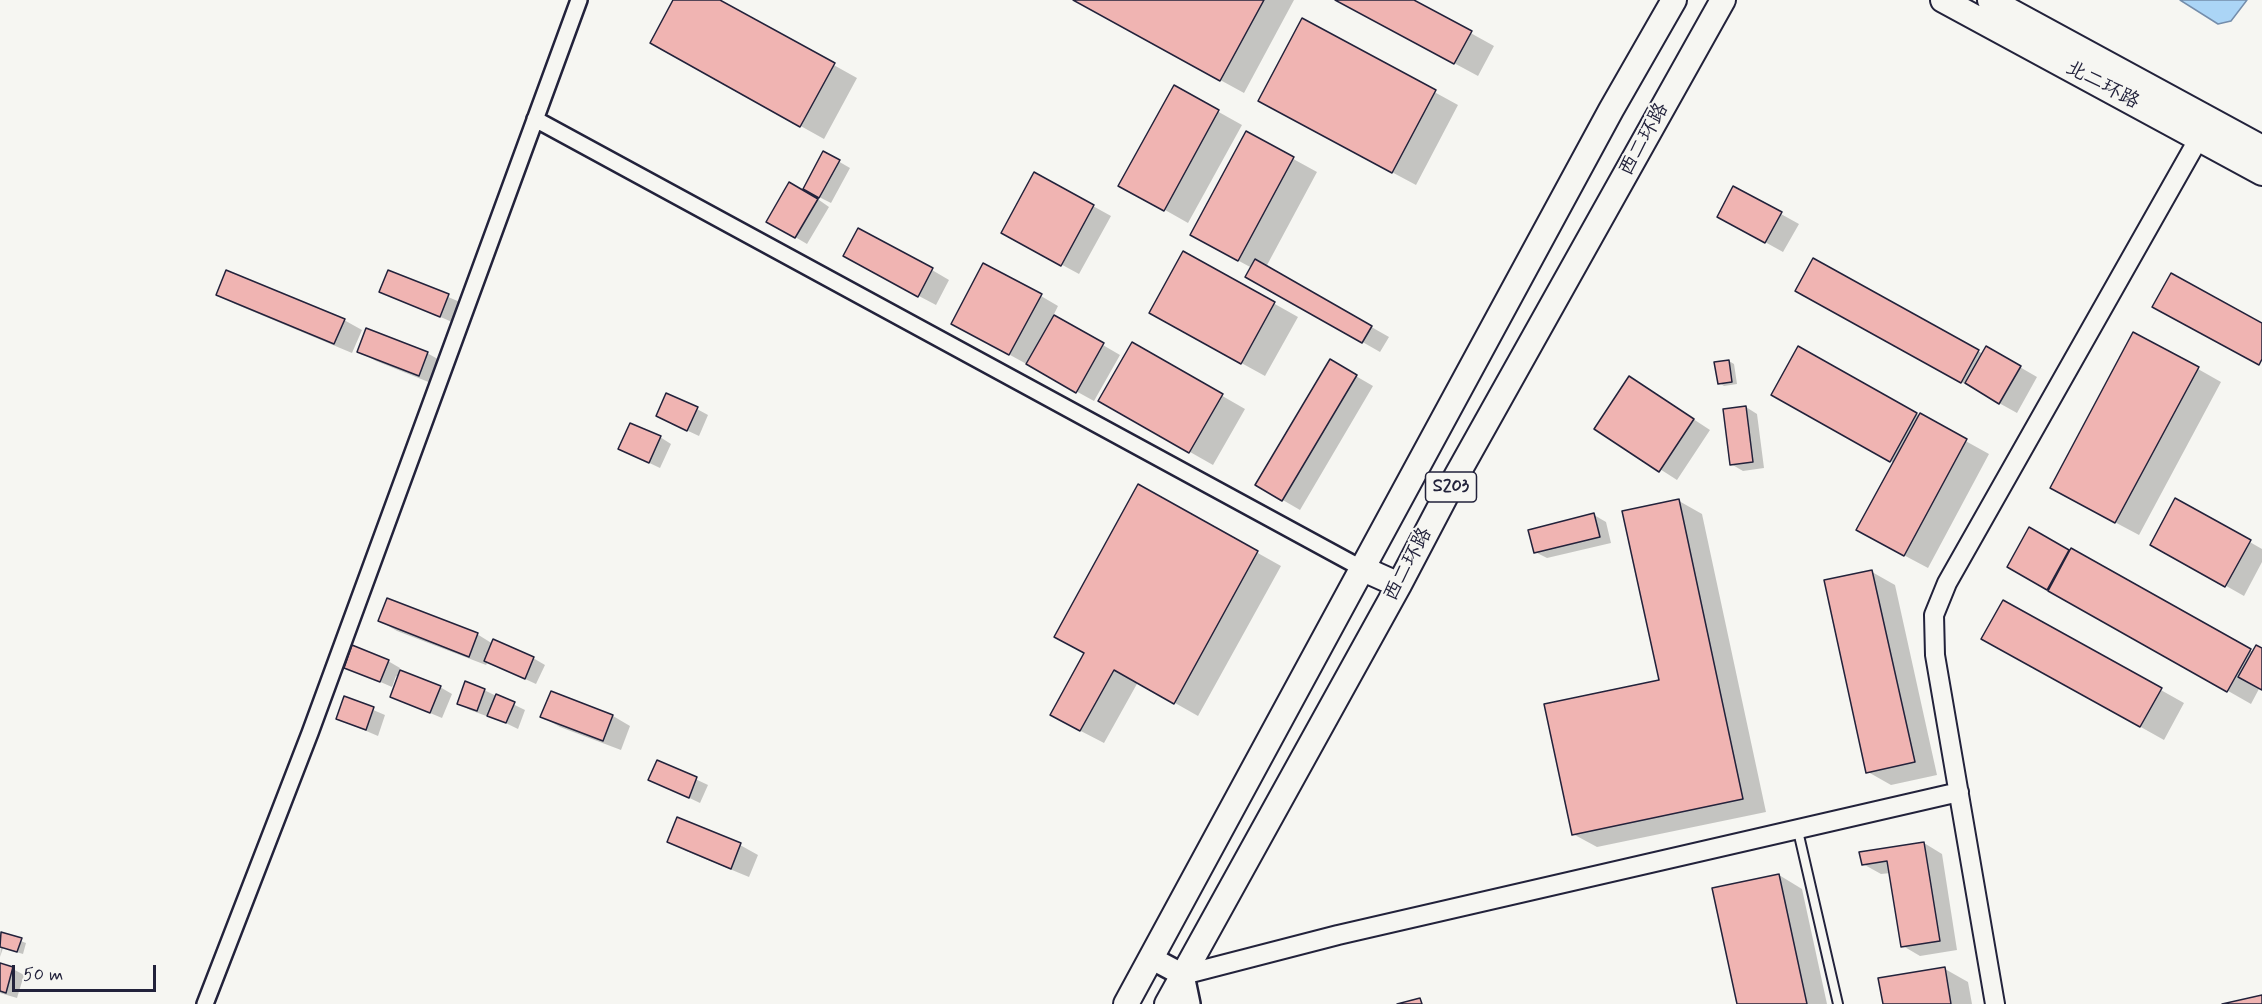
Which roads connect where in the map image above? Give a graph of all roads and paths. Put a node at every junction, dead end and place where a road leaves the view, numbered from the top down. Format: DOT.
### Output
graph roads {
  1 [pos="579,0"];
  2 [pos="1674,0"];
  3 [pos="1723,0"];
  4 [pos="1943,0"];
  5 [pos="1990,0"];
  6 [pos="535,119"];
  7 [pos="2199,138"];
  8 [pos="2262,148"];
  9 [pos="2262,173"];
  10 [pos="1361,568"];
  11 [pos="1399,585"];
  12 [pos="1959,792"];
  13 [pos="1797,829"];
  14 [pos="1151,958"];
  15 [pos="1183,975"];
  16 [pos="205,1004"];
  17 [pos="1126,1004"];
  18 [pos="1167,1004"];
  19 [pos="1189,1004"];
  20 [pos="1838,1004"];
  21 [pos="1995,1004"];
  1 -- 6 [label="street"];
  2 -- 10 [label="main road, 西二环路 / S203"];
  3 -- 11 [label="main road, 西二环路 / S203"];
  4 -- 7 [label="main road, 北二环路"];
  5 -- 8 [label="main road, 北二环路"];
  6 -- 10 [label="street"];
  6 -- 16 [label="street"];
  7 -- 9 [label="main road, 北二环路"];
  7 -- 12 [label="street"];
  10 -- 11 [label="main road"];
  10 -- 14 [label="main road, 西二环路 / S203"];
  11 -- 15 [label="main road, 西二环路 / S203"];
  12 -- 13 [label="street"];
  12 -- 21 [label="street"];
  13 -- 15 [label="street"];
  13 -- 20 [label="lane"];
  14 -- 15 [label="main road"];
  14 -- 17 [label="main road, 西二环路 / S203"];
  15 -- 18 [label="main road, 西二环路 / S203"];
  15 -- 19 [label="main road"];
}
